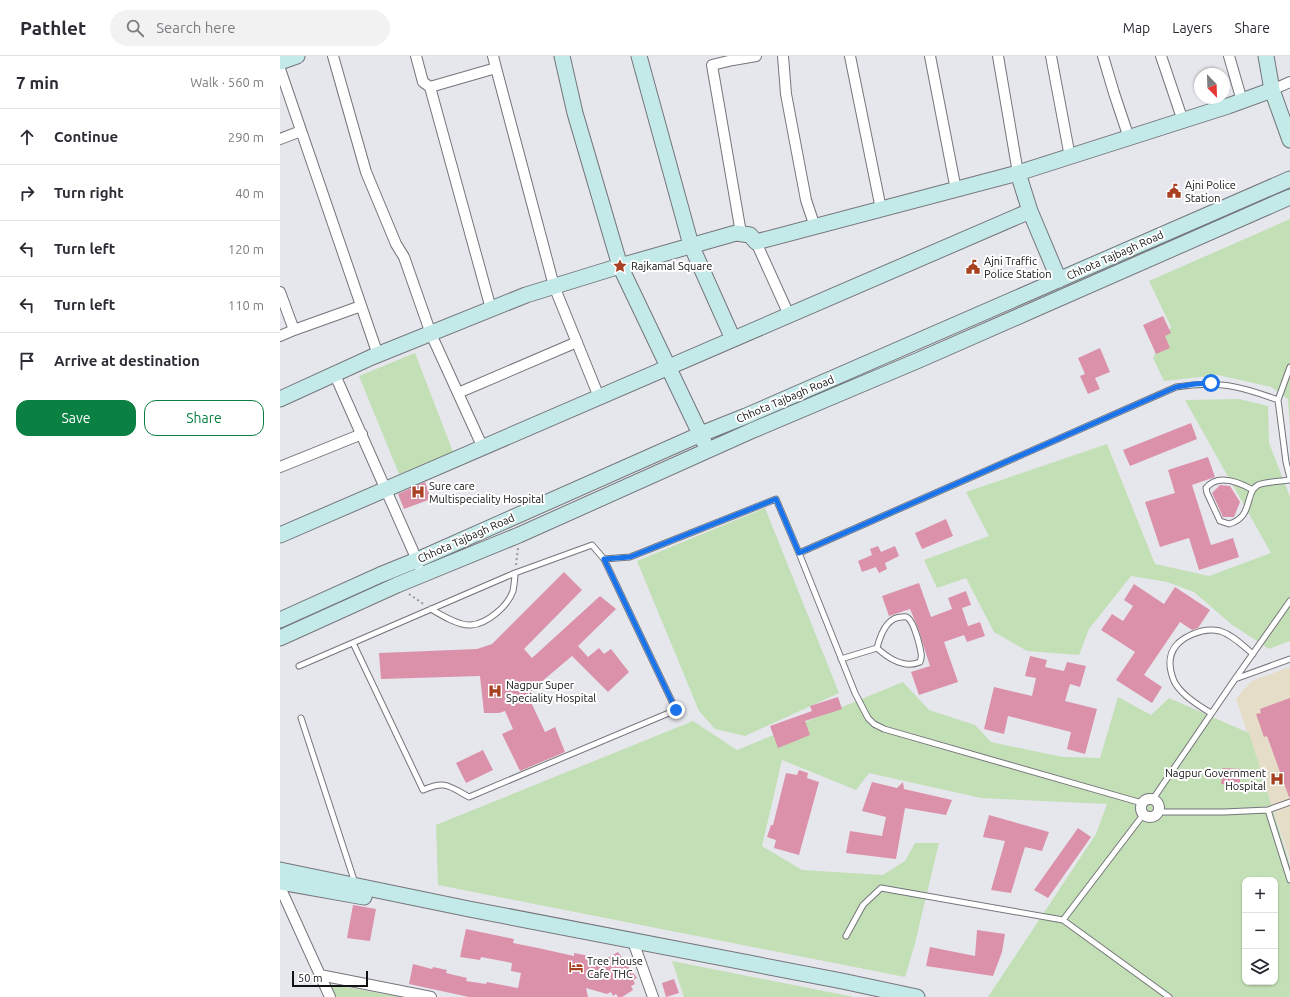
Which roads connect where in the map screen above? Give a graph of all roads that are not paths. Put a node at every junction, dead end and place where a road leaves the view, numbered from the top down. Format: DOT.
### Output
graph roads {
  1 [pos="296,56"];
  2 [pos="333,56"];
  3 [pos="416,56"];
  4 [pos="493,56"];
  5 [pos="562,56"];
  6 [pos="639,56"];
  7 [pos="756,56"];
  8 [pos="783,56"];
  9 [pos="850,56"];
  10 [pos="930,56"];
  11 [pos="998,56"];
  12 [pos="1051,56"];
  13 [pos="1103,56"];
  14 [pos="1161,56"];
  15 [pos="1230,56"];
  16 [pos="1266,56"];
  17 [pos="733,58"];
  18 [pos="280,62"];
  19 [pos="496,68"];
  20 [pos="280,69"];
  21 [pos="1290,82"];
  22 [pos="430,87"];
  23 [pos="1272,90"];
  24 [pos="1242,101"];
  25 [pos="1183,121"];
  26 [pos="301,131"];
  27 [pos="1129,138"];
  28 [pos="280,139"];
  29 [pos="1290,140"];
  30 [pos="1070,157"];
  31 [pos="1018,173"];
  32 [pos="1290,179"];
  33 [pos="956,190"];
  34 [pos="1290,196"];
  35 [pos="881,209"];
  36 [pos="1030,211"];
  37 [pos="815,227"];
  38 [pos="741,233"];
  39 [pos="756,242"];
  40 [pos="691,245"];
  41 [pos="620,266"];
  42 [pos="1059,280"];
  43 [pos="554,286"];
  44 [pos="280,292"];
  45 [pos="361,306"];
  46 [pos="491,309"];
  47 [pos="789,315"];
  48 [pos="294,330"];
  49 [pos="430,334"];
  50 [pos="280,336"];
  51 [pos="733,339"];
  52 [pos="577,342"];
  53 [pos="378,355"];
  54 [pos="668,367"];
  55 [pos="1290,367"];
  56 [pos="335,374"];
  57 [pos="458,393"];
  58 [pos="598,398"];
  59 [pos="280,399"];
  60 [pos="1278,400"];
  61 [pos="362,434"];
  62 [pos="701,434"];
  63 [pos="483,448"];
  64 [pos="708,450"];
  65 [pos="280,468"];
  66 [pos="1290,479"];
  67 [pos="386,490"];
  68 [pos="1253,490"];
  69 [pos="280,535"];
  70 [pos="799,553"];
  71 [pos="604,559"];
  72 [pos="417,560"];
  73 [pos="515,573"];
  74 [pos="419,577"];
  75 [pos="1290,602"];
  76 [pos="431,609"];
  77 [pos="280,620"];
  78 [pos="280,638"];
  79 [pos="353,643"];
  80 [pos="877,648"];
  81 [pos="1253,654"];
  82 [pos="841,659"];
  83 [pos="1290,659"];
  84 [pos="299,666"];
  85 [pos="1235,679"];
  86 [pos="1211,714"];
  87 [pos="301,718"];
  88 [pos="1153,799"];
  89 [pos="1290,802"];
  90 [pos="1142,803"];
  91 [pos="1268,810"];
  92 [pos="1159,812"];
  93 [pos="1143,815"];
  94 [pos="280,870"];
  95 [pos="1290,880"];
  96 [pos="280,882"];
  97 [pos="356,885"];
  98 [pos="280,887"];
  99 [pos="1063,920"];
  100 [pos="846,936"];
  101 [pos="635,947"];
  102 [pos="320,975"];
  103 [pos="330,997"];
  104 [pos="431,997"];
  105 [pos="653,997"];
  106 [pos="892,997"];
  107 [pos="917,997"];
  108 [pos="1170,997"];
  1 -- 18 [label="main road"];
  2 -- 49 [label="street"];
  3 -- 22 [label="street"];
  4 -- 19 [label="street"];
  5 -- 41 [label="main road"];
  6 -- 40 [label="main road"];
  7 -- 17 [label="street"];
  8 -- 37 [label="street"];
  9 -- 35 [label="street"];
  10 -- 33 [label="street"];
  11 -- 31 [label="street"];
  12 -- 30 [label="street"];
  13 -- 27 [label="street"];
  14 -- 25 [label="street"];
  15 -- 24 [label="street"];
  16 -- 23 [label="main road"];
  17 -- 38 [label="street"];
  19 -- 22 [label="street"];
  19 -- 43 [label="street"];
  20 -- 26 [label="street"];
  21 -- 23 [label="street"];
  22 -- 46 [label="street"];
  23 -- 24 [label="main road"];
  23 -- 29 [label="main road"];
  24 -- 25 [label="main road"];
  25 -- 27 [label="main road"];
  26 -- 28 [label="street"];
  26 -- 45 [label="street"];
  27 -- 30 [label="main road"];
  30 -- 31 [label="main road"];
  31 -- 33 [label="main road"];
  31 -- 36 [label="main road"];
  32 -- 42 [label="main road, Chhota Tajbagh Road"];
  33 -- 35 [label="main road"];
  34 -- 64 [label="main road"];
  35 -- 37 [label="main road"];
  36 -- 42 [label="main road"];
  36 -- 47 [label="main road"];
  37 -- 39 [label="main road"];
  38 -- 39 [label="main road"];
  38 -- 40 [label="main road"];
  39 -- 47 [label="street"];
  40 -- 41 [label="main road"];
  40 -- 51 [label="main road"];
  41 -- 43 [label="main road"];
  41 -- 54 [label="main road"];
  42 -- 62 [label="main road, Chhota Tajbagh Road"];
  43 -- 46 [label="main road"];
  43 -- 52 [label="street"];
  44 -- 48 [label="street"];
  45 -- 48 [label="street"];
  45 -- 53 [label="street"];
  46 -- 49 [label="main road"];
  47 -- 51 [label="main road"];
  48 -- 50 [label="street"];
  49 -- 53 [label="main road"];
  49 -- 57 [label="street"];
  51 -- 54 [label="main road"];
  52 -- 57 [label="street"];
  52 -- 58 [label="street"];
  53 -- 56 [label="main road"];
  54 -- 58 [label="main road"];
  54 -- 62 [label="main road"];
  55 -- 60 [label="lane"];
  56 -- 59 [label="main road"];
  56 -- 61 [label="street"];
  57 -- 63 [label="street"];
  58 -- 63 [label="main road"];
  60 -- 66 [label="lane"];
  60 -- 70 [label="lane"];
  61 -- 65 [label="street"];
  61 -- 67 [label="street"];
  62 -- 64 [label="main road"];
  62 -- 72 [label="main road, Chhota Tajbagh Road"];
  63 -- 67 [label="main road"];
  64 -- 74 [label="main road"];
  66 -- 68 [label="lane"];
  67 -- 69 [label="main road"];
  67 -- 72 [label="street"];
  68 -- 68 [label="lane"];
  70 -- 71 [label="lane"];
  70 -- 82 [label="lane"];
  71 -- 73 [label="lane"];
  71 -- 79 [label="lane"];
  72 -- 74 [label="street"];
  72 -- 77 [label="main road, Chhota Tajbagh Road"];
  73 -- 76 [label="lane"];
  73 -- 76 [label="lane"];
  74 -- 78 [label="main road"];
  75 -- 81 [label="lane"];
  76 -- 79 [label="lane"];
  79 -- 84 [label="lane"];
  80 -- 80 [label="lane"];
  80 -- 82 [label="lane"];
  81 -- 85 [label="lane"];
  81 -- 86 [label="lane"];
  82 -- 90 [label="lane"];
  83 -- 85 [label="lane"];
  85 -- 86 [label="lane"];
  86 -- 88 [label="lane"];
  87 -- 97 [label="lane"];
  88 -- 90 [label="street"];
  88 -- 92 [label="street"];
  89 -- 91 [label="lane"];
  90 -- 93 [label="street"];
  91 -- 92 [label="lane"];
  91 -- 95 [label="lane"];
  92 -- 93 [label="street"];
  93 -- 99 [label="lane"];
  94 -- 97 [label="main road"];
  96 -- 101 [label="main road"];
  97 -- 107 [label="main road"];
  98 -- 102 [label="street"];
  99 -- 100 [label="lane"];
  99 -- 108 [label="lane"];
  101 -- 105 [label="street"];
  101 -- 106 [label="main road"];
  102 -- 103 [label="street"];
  102 -- 104 [label="street"];
}
